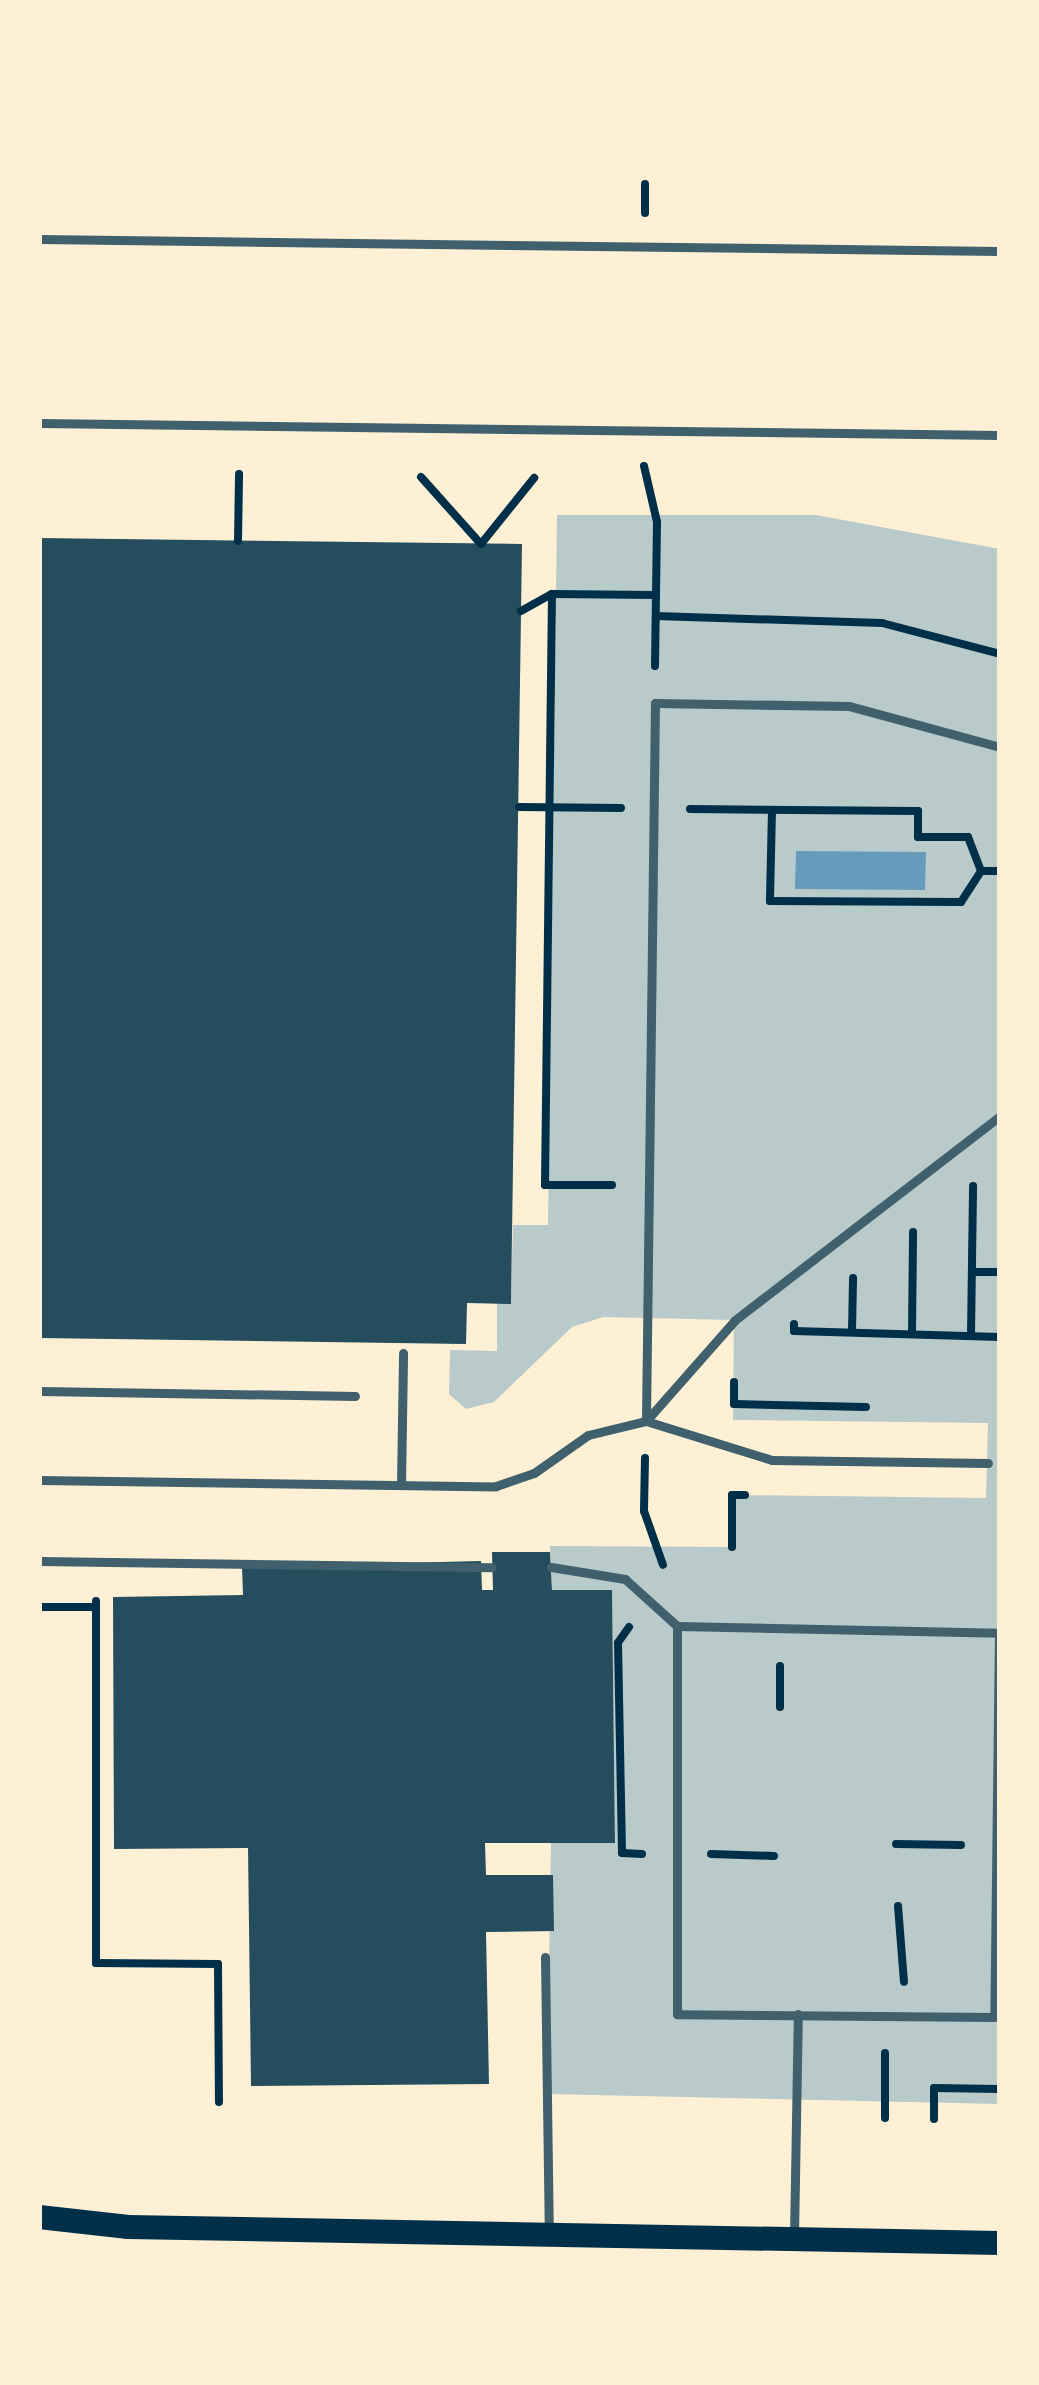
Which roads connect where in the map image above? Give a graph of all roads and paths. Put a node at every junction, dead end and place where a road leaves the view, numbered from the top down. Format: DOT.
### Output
graph roads {
  1 [pos="39,239"];
  2 [pos="1000,251"];
  3 [pos="39,423"];
  4 [pos="1000,434"];
  5 [pos="239,473"];
  6 [pos="421,477"];
  7 [pos="534,478"];
  8 [pos="644,480"];
  9 [pos="238,541"];
  10 [pos="552,594"];
  11 [pos="656,595"];
  12 [pos="521,611"];
  13 [pos="1000,654"];
  14 [pos="1000,747"];
  15 [pos="519,807"];
  16 [pos="549,808"];
  17 [pos="653,808"];
  18 [pos="772,810"];
  19 [pos="981,871"];
  20 [pos="1000,871"];
  21 [pos="1000,1116"];
  22 [pos="973,1136"];
  23 [pos="914,1183"];
  24 [pos="648,1186"];
  25 [pos="972,1272"];
  26 [pos="1000,1272"];
  27 [pos="852,1332"];
  28 [pos="912,1333"];
  29 [pos="971,1334"];
  30 [pos="1000,1337"];
  31 [pos="403,1352"];
  32 [pos="39,1391"];
  33 [pos="355,1396"];
  34 [pos="734,1405"];
  35 [pos="866,1407"];
  36 [pos="646,1421"];
  37 [pos="988,1463"];
  38 [pos="39,1480"];
  39 [pos="401,1485"];
  40 [pos="764,1496"];
  41 [pos="732,1547"];
  42 [pos="39,1561"];
  43 [pos="492,1567"];
  44 [pos="551,1567"];
  45 [pos="647,1600"];
  46 [pos="39,1607"];
  47 [pos="677,1626"];
  48 [pos="896,1844"];
  49 [pos="997,1846"];
  50 [pos="622,1852"];
  51 [pos="898,1906"];
  52 [pos="545,1957"];
  53 [pos="798,2014"];
  54 [pos="907,2016"];
  55 [pos="885,2060"];
  56 [pos="1000,2089"];
  57 [pos="219,2102"];
  58 [pos="885,2118"];
  59 [pos="934,2119"];
  60 [pos="39,2217"];
  61 [pos="549,2235"];
  62 [pos="794,2239"];
  63 [pos="1000,2243"];
  1 -- 2 [label="lane"];
  3 -- 4 [label="lane"];
  5 -- 9 [label="path"];
  6 -- 7 [label="path"];
  8 -- 11 [label="path"];
  10 -- 11 [label="path"];
  10 -- 12 [label="path"];
  10 -- 16 [label="path"];
  11 -- 13 [label="path"];
  14 -- 17 [label="lane"];
  15 -- 16 [label="path"];
  16 -- 17 [label="path"];
  16 -- 24 [label="path"];
  17 -- 18 [label="path"];
  17 -- 24 [label="lane"];
  18 -- 19 [label="path"];
  18 -- 19 [label="path"];
  19 -- 20 [label="path"];
  21 -- 22 [label="lane"];
  22 -- 23 [label="lane"];
  22 -- 25 [label="path"];
  23 -- 28 [label="path"];
  23 -- 36 [label="lane"];
  24 -- 36 [label="lane"];
  25 -- 26 [label="path"];
  25 -- 29 [label="path"];
  27 -- 28 [label="path"];
  28 -- 29 [label="path"];
  29 -- 30 [label="path"];
  31 -- 39 [label="lane"];
  32 -- 33 [label="lane"];
  34 -- 35 [label="path"];
  36 -- 37 [label="lane"];
  36 -- 39 [label="lane"];
  36 -- 45 [label="path"];
  38 -- 39 [label="lane"];
  40 -- 41 [label="path"];
  42 -- 43 [label="lane"];
  44 -- 45 [label="lane"];
  45 -- 47 [label="lane"];
  45 -- 50 [label="path"];
  46 -- 57 [label="path"];
  47 -- 49 [label="lane"];
  47 -- 53 [label="lane"];
  48 -- 49 [label="path"];
  49 -- 54 [label="lane"];
  51 -- 54 [label="path"];
  52 -- 61 [label="lane"];
  53 -- 54 [label="lane"];
  53 -- 62 [label="lane"];
  55 -- 58 [label="path"];
  56 -- 59 [label="path"];
  60 -- 61 [label="main road"];
  61 -- 62 [label="main road"];
  62 -- 63 [label="main road"];
}
